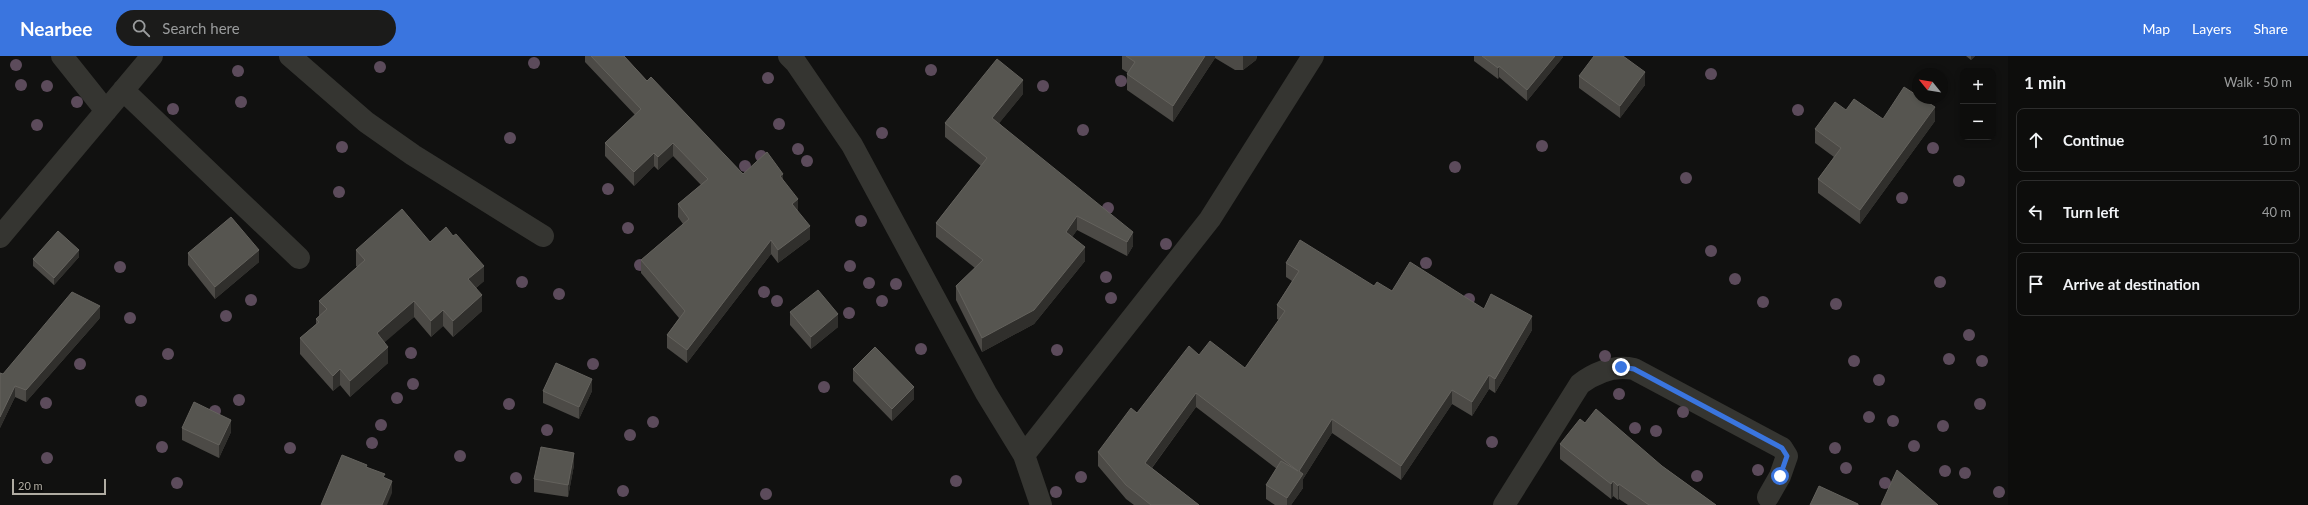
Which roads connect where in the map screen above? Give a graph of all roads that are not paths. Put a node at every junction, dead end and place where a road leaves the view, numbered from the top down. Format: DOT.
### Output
graph roads {
  1 [pos="62,56"];
  2 [pos="152,56"];
  3 [pos="290,56"];
  4 [pos="789,56"];
  5 [pos="1313,56"];
  6 [pos="123,90"];
  7 [pos="106,111"];
  8 [pos="543,236"];
  9 [pos="0,237"];
  10 [pos="299,258"];
  11 [pos="1024,455"];
  12 [pos="1768,497"];
  13 [pos="1041,505"];
  14 [pos="1504,505"];
  1 -- 7 [label="street"];
  2 -- 6 [label="street"];
  3 -- 8 [label="street"];
  4 -- 11 [label="street"];
  5 -- 11 [label="street"];
  6 -- 7 [label="street"];
  6 -- 10 [label="street"];
  7 -- 9 [label="street"];
  11 -- 13 [label="street"];
  12 -- 14 [label="street"];
}
